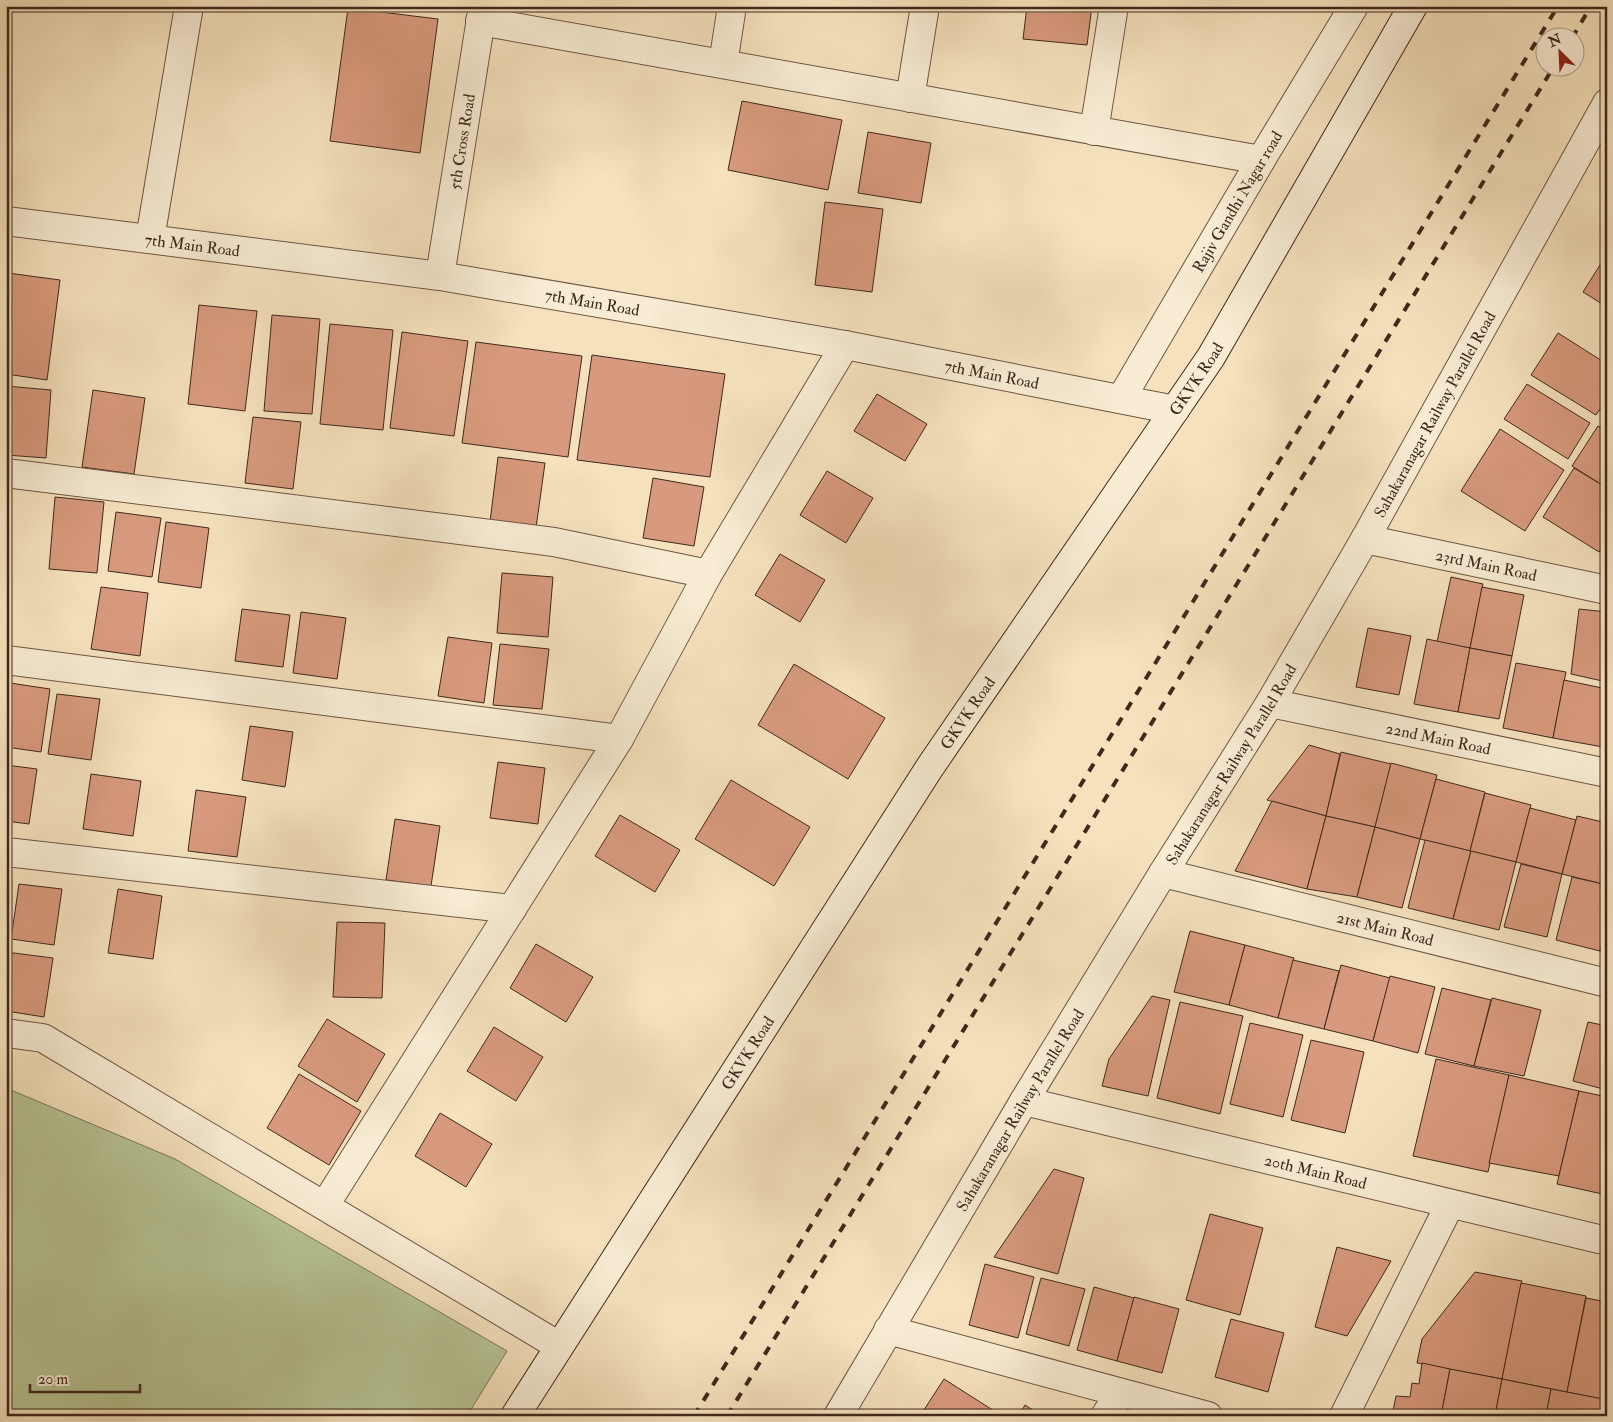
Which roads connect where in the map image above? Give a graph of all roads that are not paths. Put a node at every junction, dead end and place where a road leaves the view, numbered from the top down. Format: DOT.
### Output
graph roads {
  1 [pos="188,6"];
  2 [pos="732,6"];
  3 [pos="925,6"];
  4 [pos="1114,6"];
  5 [pos="1354,6"];
  6 [pos="1413,6"];
  7 [pos="482,14"];
  8 [pos="723,64"];
  9 [pos="910,98"];
  10 [pos="1607,103"];
  11 [pos="1094,130"];
  12 [pos="1261,160"];
  13 [pos="6,221"];
  14 [pos="150,239"];
  15 [pos="440,276"];
  16 [pos="846,345"];
  17 [pos="1121,399"];
  18 [pos="1175,410"];
  19 [pos="6,473"];
  20 [pos="1365,539"];
  21 [pos="708,574"];
  22 [pos="1607,590"];
  23 [pos="6,660"];
  24 [pos="1270,703"];
  25 [pos="620,739"];
  26 [pos="1607,773"];
  27 [pos="6,852"];
  28 [pos="1163,873"];
  29 [pos="512,909"];
  30 [pos="1607,983"];
  31 [pos="6,1034"];
  32 [pos="1024,1101"];
  33 [pos="1450,1204"];
  34 [pos="325,1205"];
  35 [pos="1607,1241"];
  36 [pos="888,1330"];
  37 [pos="559,1346"];
  38 [pos="1120,1392"];
  39 [pos="515,1416"];
  40 [pos="838,1416"];
  41 [pos="1106,1416"];
  42 [pos="1208,1416"];
  43 [pos="1344,1416"];
  1 -- 14 [label="street"];
  2 -- 8 [label="street"];
  3 -- 9 [label="street"];
  4 -- 11 [label="street"];
  5 -- 12 [label="street, Rajiv Gandhi Nagar road"];
  6 -- 18 [label="street, GKVK Road"];
  7 -- 8 [label="street"];
  7 -- 15 [label="street, 5th Cross Road"];
  8 -- 9 [label="street"];
  9 -- 11 [label="street"];
  10 -- 20 [label="street, Sahakaranagar Railway Parallel Road"];
  11 -- 12 [label="street"];
  12 -- 17 [label="street, Rajiv Gandhi Nagar road"];
  13 -- 14 [label="street, 7th Main Road"];
  14 -- 15 [label="street, 7th Main Road"];
  15 -- 16 [label="street, 7th Main Road"];
  16 -- 17 [label="street, 7th Main Road"];
  16 -- 21 [label="street"];
  17 -- 18 [label="street, 7th Main Road"];
  18 -- 37 [label="street, GKVK Road"];
  19 -- 21 [label="street"];
  20 -- 22 [label="street, 23rd Main Road"];
  20 -- 24 [label="street, Sahakaranagar Railway Parallel Road"];
  21 -- 25 [label="street"];
  23 -- 25 [label="street"];
  24 -- 26 [label="street, 22nd Main Road"];
  24 -- 28 [label="street, Sahakaranagar Railway Parallel Road"];
  25 -- 29 [label="street"];
  27 -- 29 [label="street"];
  28 -- 30 [label="street, 21st Main Road"];
  28 -- 32 [label="street, Sahakaranagar Railway Parallel Road"];
  29 -- 34 [label="street"];
  31 -- 34 [label="street"];
  32 -- 33 [label="street, 20th Main Road"];
  32 -- 36 [label="street, Sahakaranagar Railway Parallel Road"];
  33 -- 35 [label="street, 20th Main Road"];
  33 -- 43 [label="street"];
  34 -- 37 [label="street"];
  36 -- 38 [label="street"];
  36 -- 40 [label="street, Sahakaranagar Railway Parallel Road"];
  37 -- 39 [label="street, GKVK Road"];
  38 -- 41 [label="street"];
  38 -- 42 [label="street"];
}
